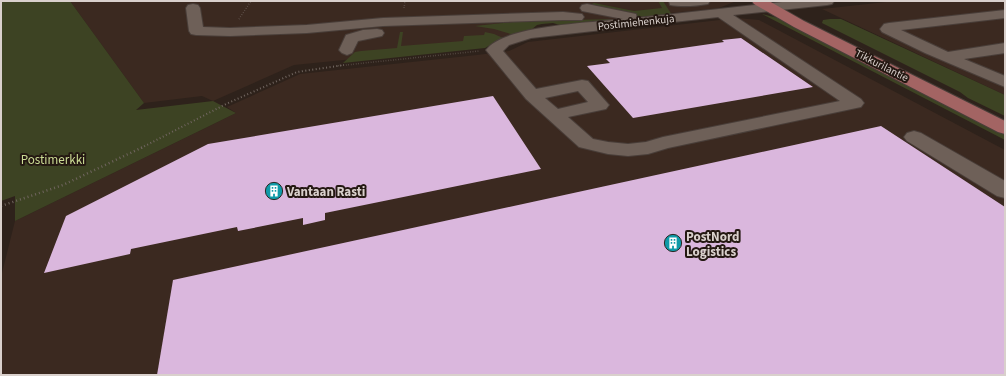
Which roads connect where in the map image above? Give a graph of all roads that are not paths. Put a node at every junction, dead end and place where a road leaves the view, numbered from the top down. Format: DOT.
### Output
graph roads {
  1 [pos="675,1"];
  2 [pos="703,1"];
  3 [pos="827,1"];
  4 [pos="772,4"];
  5 [pos="193,8"];
  6 [pos="587,8"];
  7 [pos="721,13"];
  8 [pos="1005,14"];
  9 [pos="621,15"];
  10 [pos="688,16"];
  11 [pos="645,21"];
  12 [pos="384,33"];
  13 [pos="514,38"];
  14 [pos="1005,48"];
  15 [pos="347,50"];
  16 [pos="380,50"];
  17 [pos="946,57"];
  18 [pos="1005,82"];
  19 [pos="532,95"];
  20 [pos="554,115"];
  21 [pos="1005,119"];
  22 [pos="1005,128"];
  23 [pos="914,137"];
  24 [pos="1005,191"];
  1 -- 2 [label="street"];
  1 -- 10 [label="street"];
  3 -- 4 [label="street, Postimiehenkuja"];
  4 -- 7 [label="street, Postimiehenkuja"];
  4 -- 21 [label="main road, Tikkurilantie"];
  4 -- 22 [label="main road, Tikkurilantie"];
  5 -- 9 [label="street"];
  6 -- 9 [label="street"];
  7 -- 10 [label="street, Postimiehenkuja"];
  7 -- 20 [label="street"];
  8 -- 17 [label="street"];
  9 -- 11 [label="street"];
  10 -- 11 [label="street, Postimiehenkuja"];
  11 -- 13 [label="street, Postimiehenkuja"];
  12 -- 13 [label="street"];
  12 -- 15 [label="street"];
  12 -- 16 [label="street"];
  13 -- 19 [label="street, Postimiehenkuja"];
  14 -- 17 [label="street"];
  17 -- 18 [label="street"];
  19 -- 20 [label="street"];
  19 -- 20 [label="street"];
  23 -- 24 [label="street"];
}
